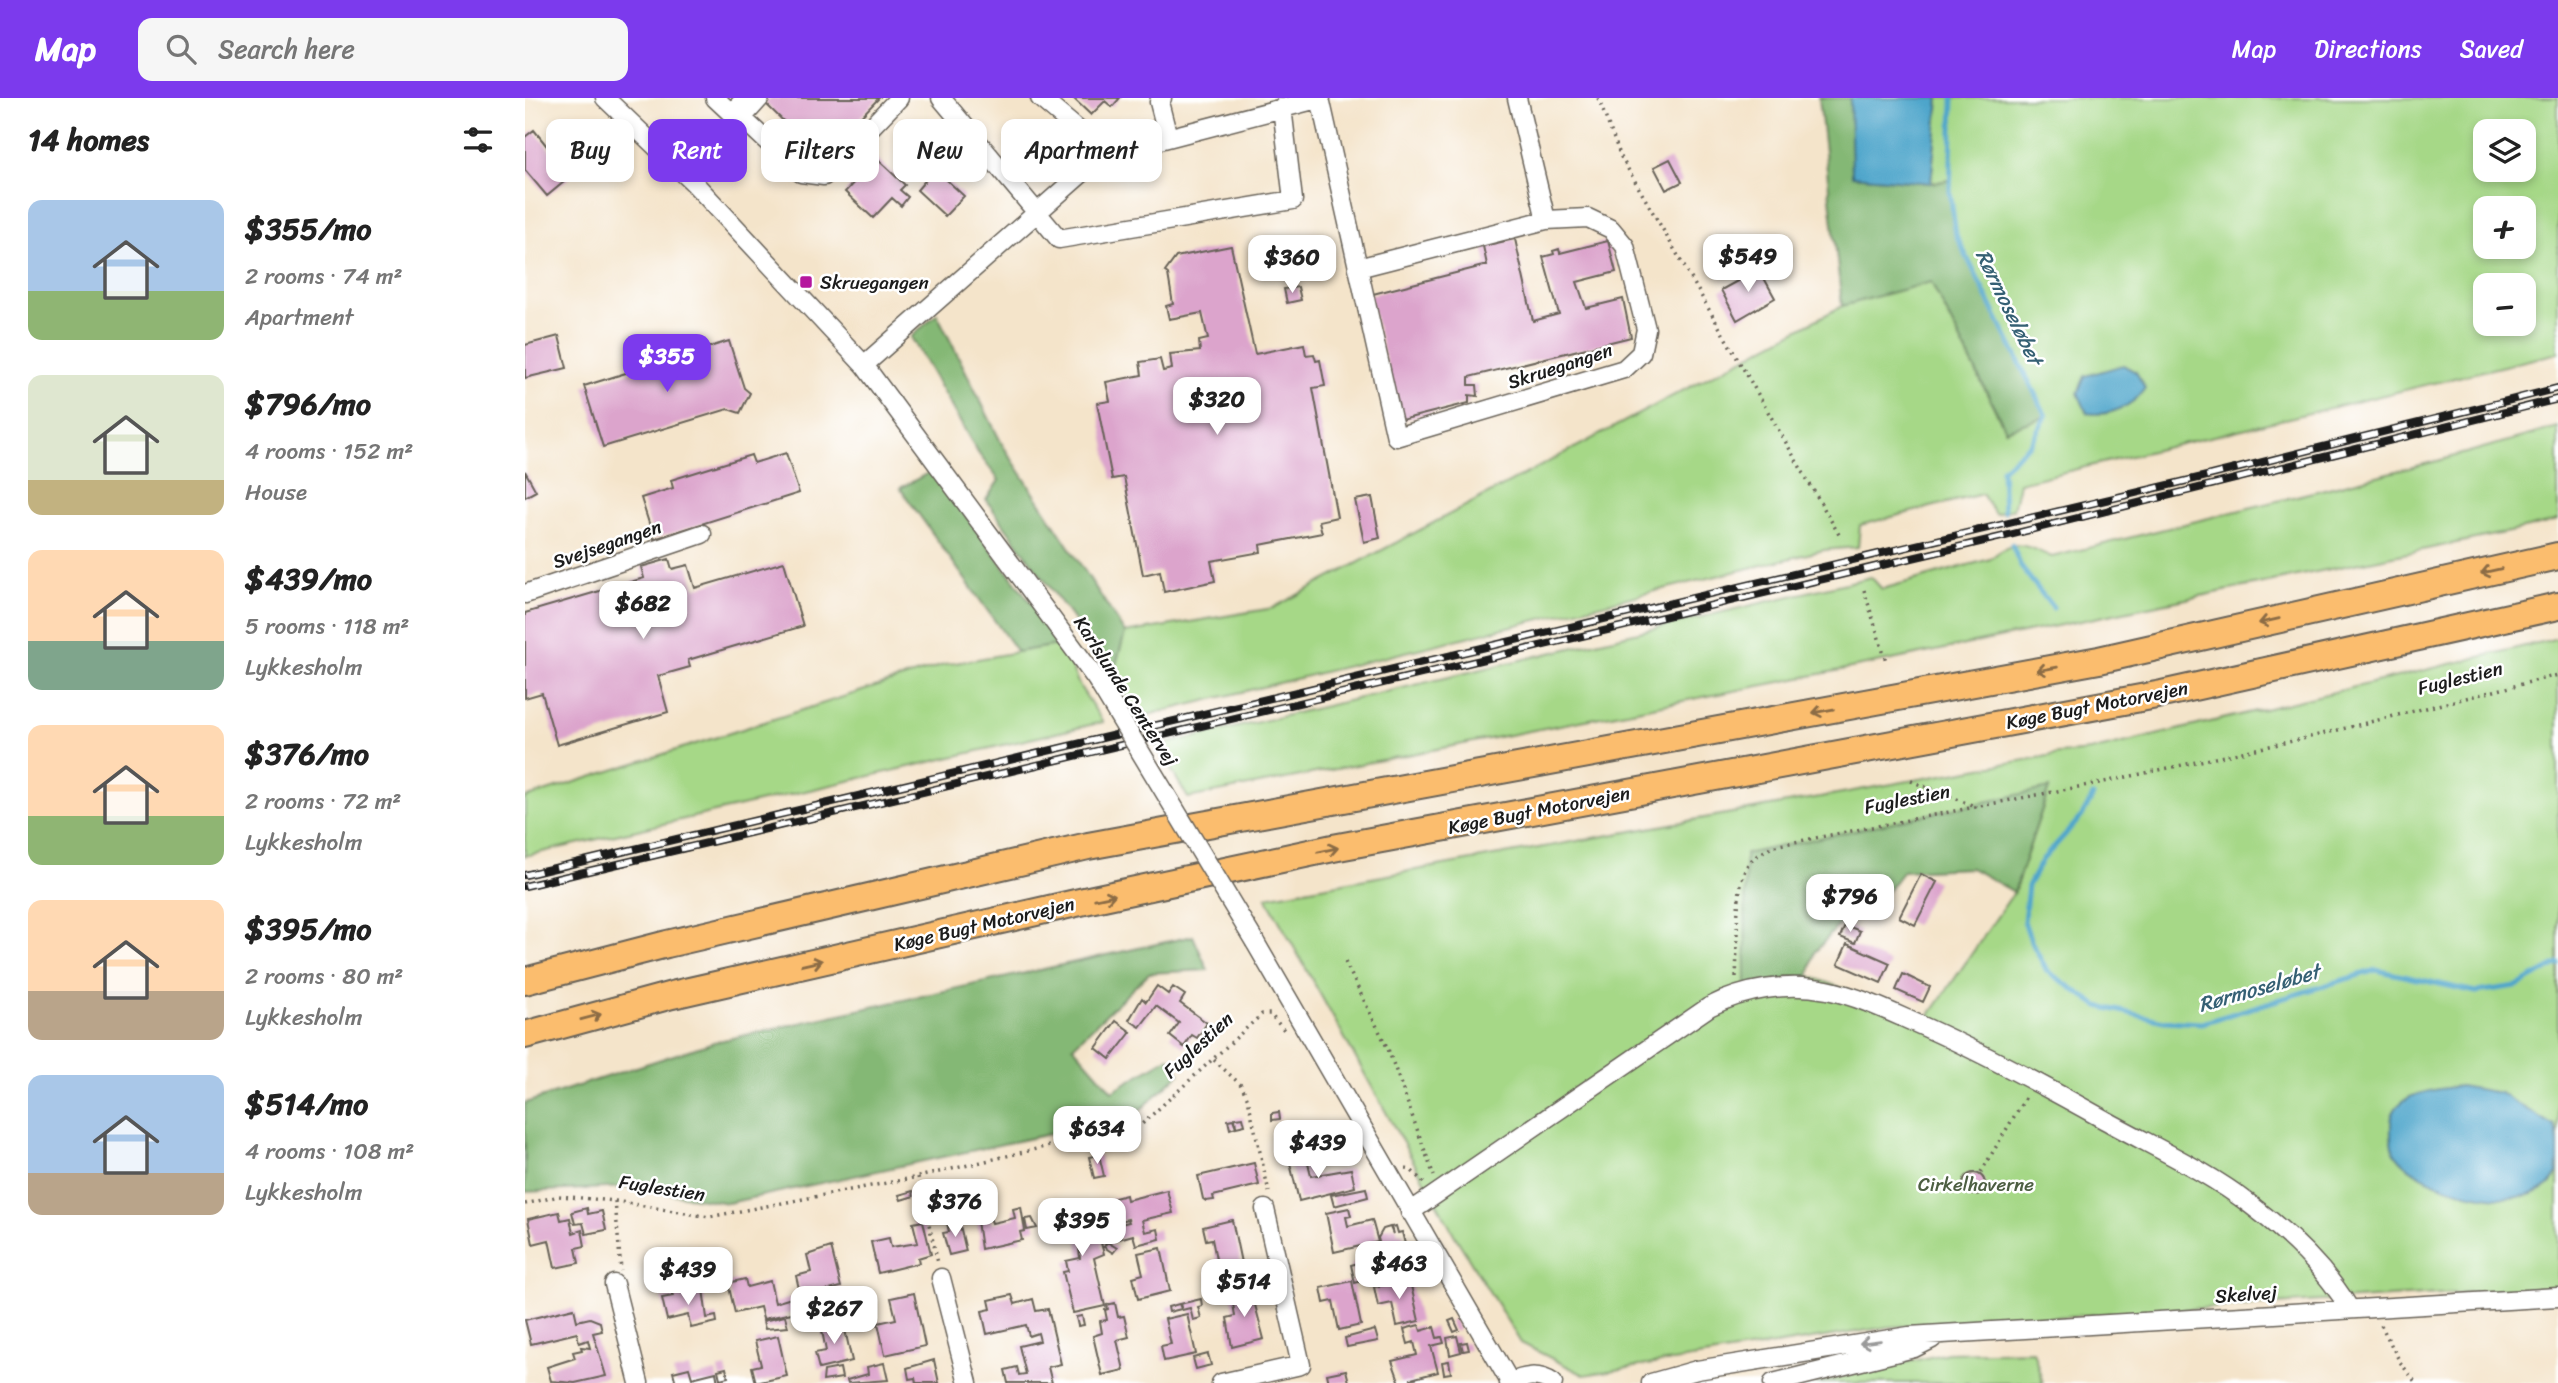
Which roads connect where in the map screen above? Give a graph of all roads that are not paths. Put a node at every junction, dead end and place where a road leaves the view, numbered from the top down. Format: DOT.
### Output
graph roads {
  1 [pos="605,98"];
  2 [pos="715,98"];
  3 [pos="746,98"];
  4 [pos="760,98"];
  5 [pos="899,98"];
  6 [pos="941,98"];
  7 [pos="1040,98"];
  8 [pos="1162,98"];
  9 [pos="1320,98"];
  10 [pos="1517,98"];
  11 [pos="1282,107"];
  12 [pos="1065,119"];
  13 [pos="1168,137"];
  14 [pos="1162,139"];
  15 [pos="1071,182"];
  16 [pos="1036,212"];
  17 [pos="1546,220"];
  18 [pos="1358,268"];
  19 [pos="864,365"];
  20 [pos="702,534"];
  21 [pos="2558,556"];
  22 [pos="525,594"];
  23 [pos="2558,606"];
  24 [pos="525,981"];
  25 [pos="525,1035"];
  26 [pos="1265,1209"];
  27 [pos="1410,1212"];
  28 [pos="941,1278"];
  29 [pos="614,1284"];
  30 [pos="2558,1297"];
  31 [pos="2349,1308"];
  32 [pos="1938,1336"];
  33 [pos="639,1383"];
  34 [pos="968,1383"];
  35 [pos="1221,1383"];
  36 [pos="1510,1383"];
  37 [pos="1553,1383"];
  38 [pos="1651,1383"];
  39 [pos="1773,1383"];
  1 -- 19 [label="street, Karlslunde Centervej"];
  2 -- 3 [label="street"];
  4 -- 5 [label="street"];
  6 -- 16 [label="street"];
  7 -- 12 [label="street"];
  8 -- 13 [label="street"];
  9 -- 11 [label="street, Skruegangen"];
  9 -- 18 [label="street, Skruegangen"];
  10 -- 17 [label="street"];
  11 -- 13 [label="street, Skruegangen"];
  11 -- 16 [label="street"];
  13 -- 14 [label="street, Skruegangen"];
  15 -- 16 [label="street, Skruegangen"];
  16 -- 19 [label="street, Skruegangen"];
  17 -- 18 [label="street, Skruegangen"];
  17 -- 18 [label="street, Skruegangen"];
  19 -- 27 [label="street, Karlslunde Centervej, bridge"];
  20 -- 22 [label="street, Svejsegangen"];
  21 -- 24 [label="highway, one-way"];
  25 -- 23 [label="highway, Køge Bugt Motorvejen, one-way"];
  26 -- 35 [label="street"];
  27 -- 31 [label="street"];
  27 -- 36 [label="street, Karlslunde Centervej"];
  28 -- 34 [label="street"];
  29 -- 33 [label="street"];
  30 -- 31 [label="street, Skelvej"];
  31 -- 32 [label="street, Skelvej"];
  32 -- 38 [label="street, Skelvej, one-way"];
  32 -- 39 [label="street, Skelvej"];
  36 -- 37 [label="street"];
}
